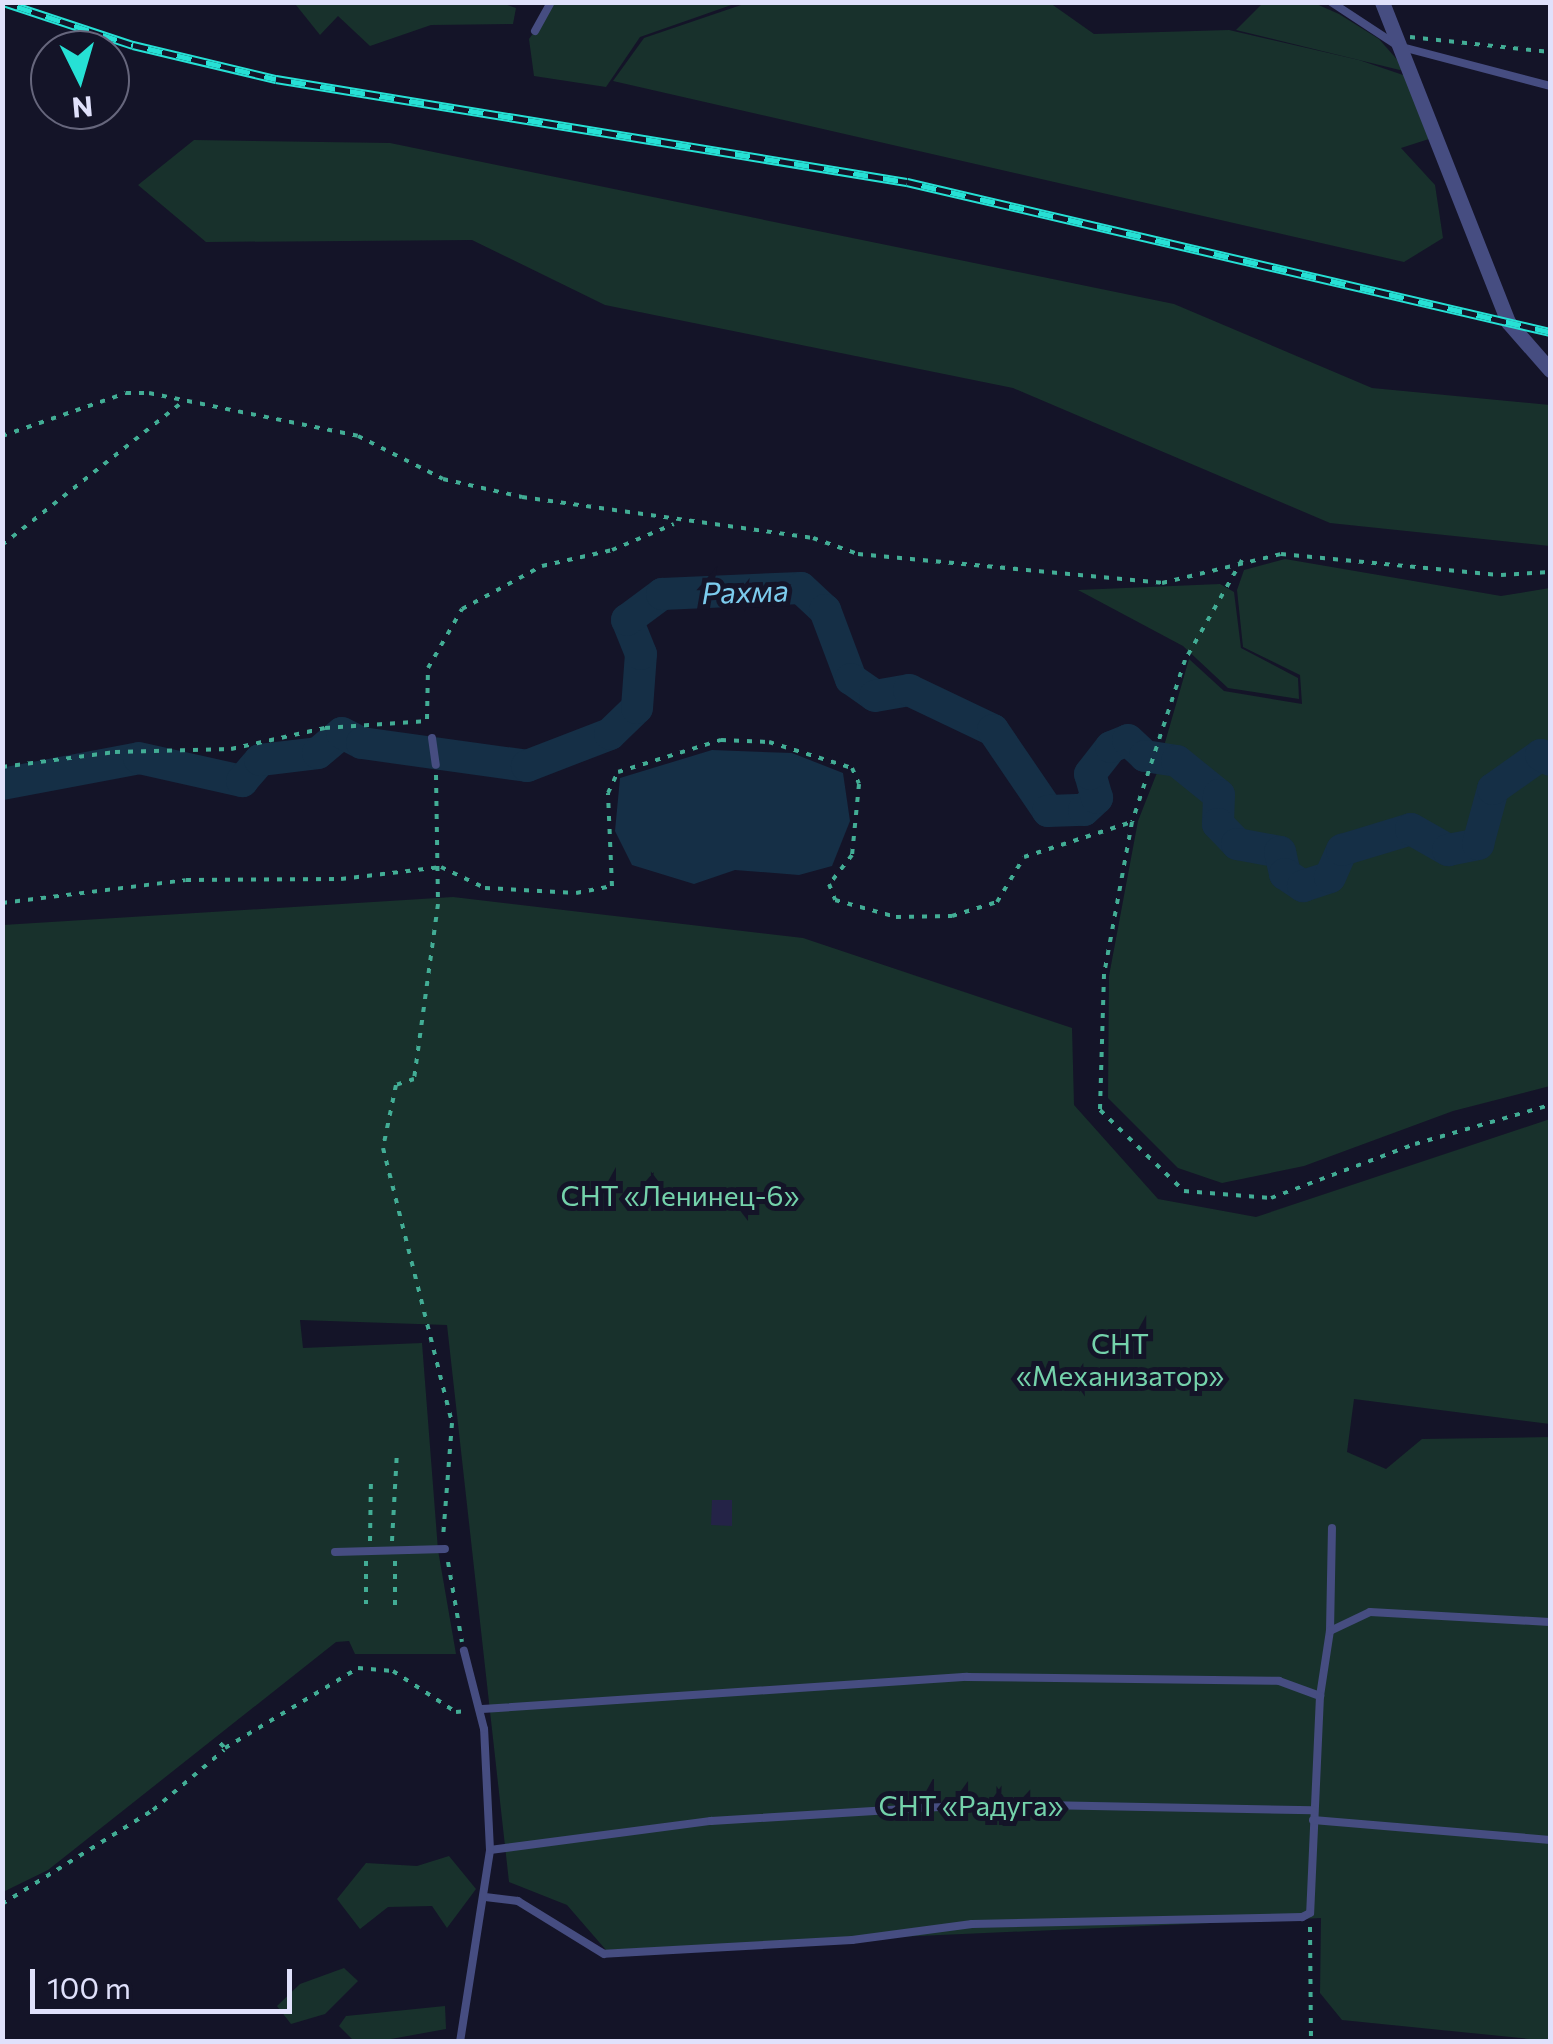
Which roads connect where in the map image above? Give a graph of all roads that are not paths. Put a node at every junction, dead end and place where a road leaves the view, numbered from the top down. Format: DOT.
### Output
graph roads {
  1 [pos="552,2"];
  2 [pos="1330,2"];
  3 [pos="1382,2"];
  4 [pos="535,31"];
  5 [pos="1398,46"];
  6 [pos="1550,86"];
  7 [pos="1550,370"];
  8 [pos="432,738"];
  9 [pos="436,764"];
  10 [pos="1332,1528"];
  11 [pos="445,1549"];
  12 [pos="335,1552"];
  13 [pos="1550,1622"];
  14 [pos="1330,1632"];
  15 [pos="464,1651"];
  16 [pos="1320,1696"];
  17 [pos="482,1709"];
  18 [pos="1313,1815"];
  19 [pos="1550,1840"];
  20 [pos="490,1850"];
  21 [pos="487,1897"];
  22 [pos="460,2042"];
  1 -- 4 [label="lane"];
  2 -- 5 [label="lane"];
  3 -- 5 [label="street"];
  5 -- 6 [label="lane"];
  5 -- 7 [label="street"];
  8 -- 9 [label="lane"];
  10 -- 14 [label="lane"];
  11 -- 12 [label="lane"];
  13 -- 14 [label="lane"];
  14 -- 16 [label="lane"];
  15 -- 17 [label="lane"];
  16 -- 17 [label="lane"];
  16 -- 18 [label="lane"];
  17 -- 20 [label="lane"];
  18 -- 19 [label="lane"];
  18 -- 20 [label="lane"];
  18 -- 21 [label="lane"];
  20 -- 21 [label="lane"];
  21 -- 22 [label="lane"];
}
